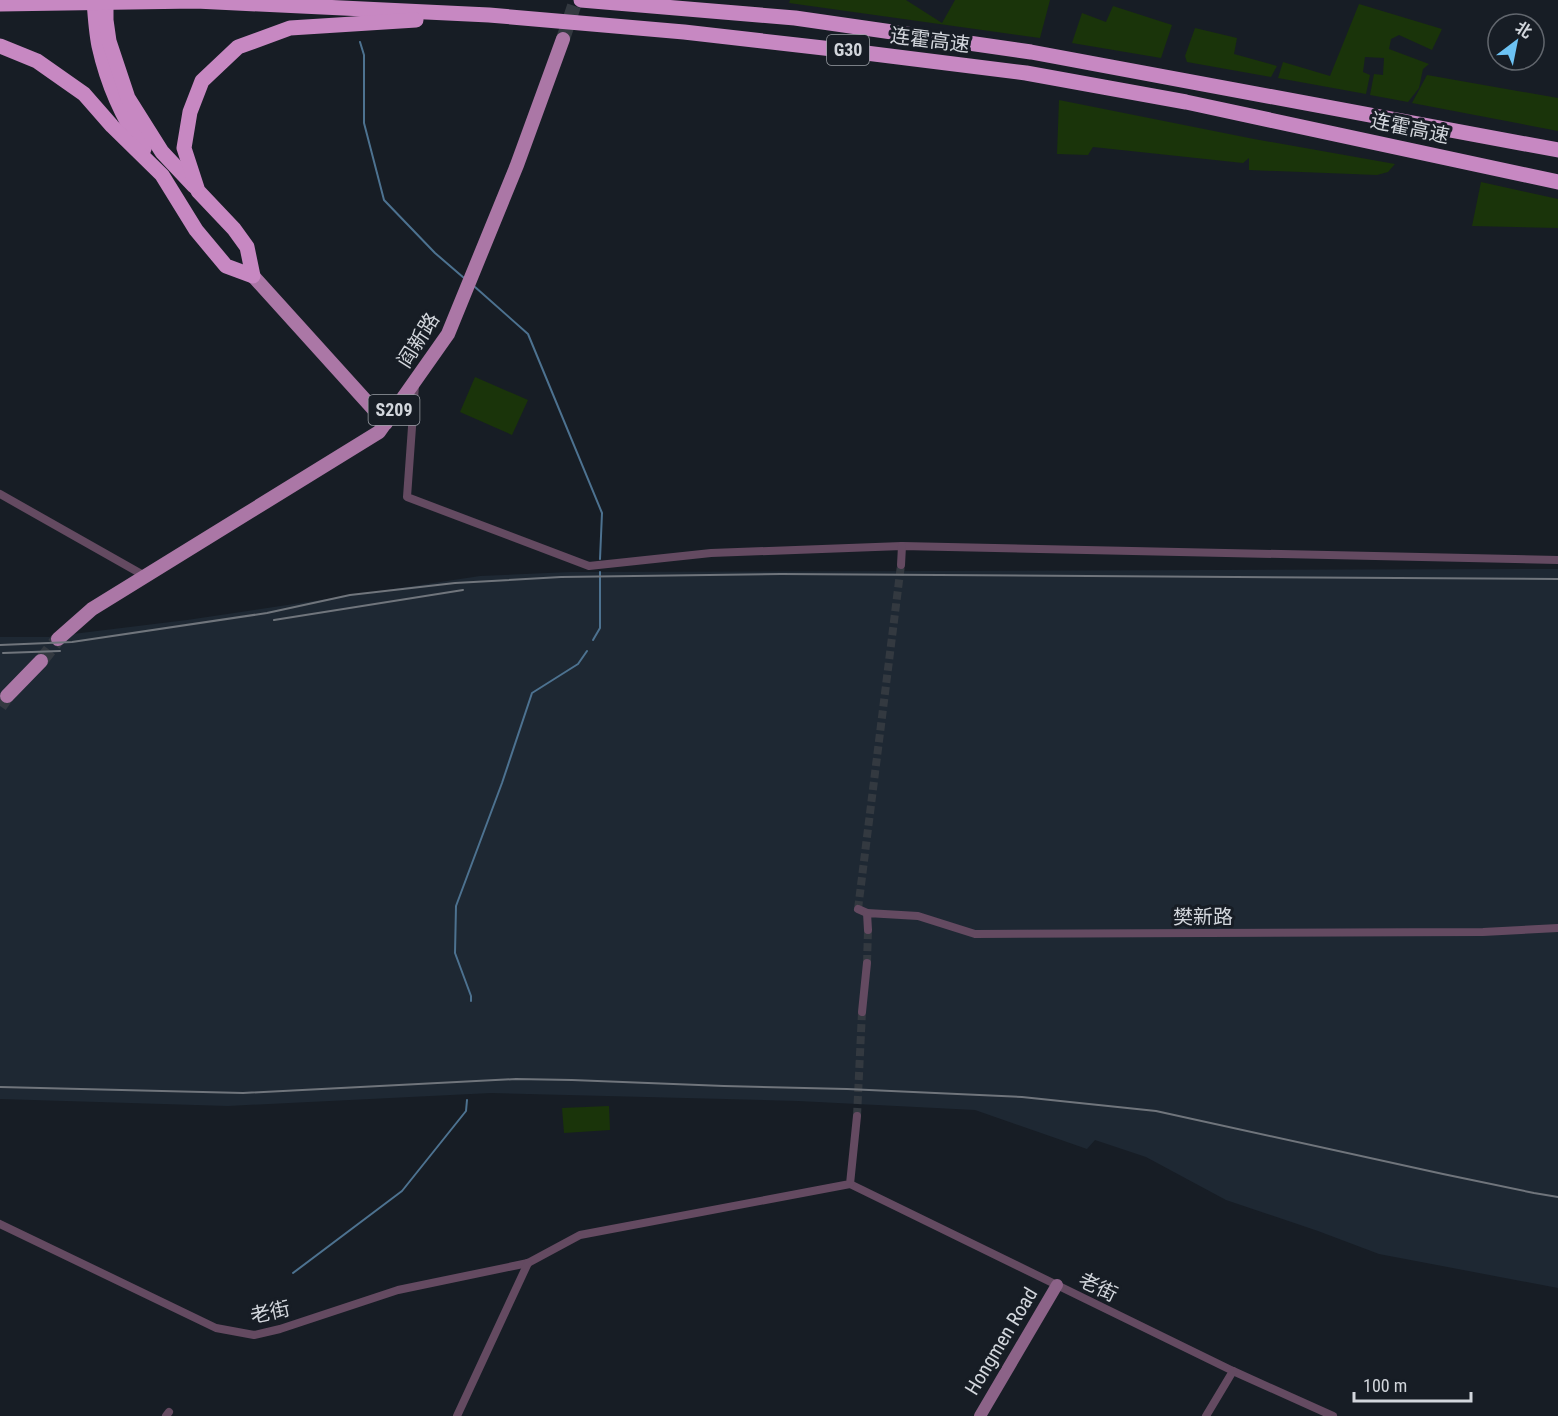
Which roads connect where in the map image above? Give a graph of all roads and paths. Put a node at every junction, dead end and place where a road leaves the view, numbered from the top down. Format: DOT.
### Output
graph roads {
  1 [pos="106,0"];
  2 [pos="581,0"];
  3 [pos="629,0"];
  4 [pos="86,1"];
  5 [pos="0,4"];
  6 [pos="666,7"];
  7 [pos="489,15"];
  8 [pos="563,39"];
  9 [pos="0,46"];
  10 [pos="1558,150"];
  11 [pos="162,175"];
  12 [pos="1558,182"];
  13 [pos="198,191"];
  14 [pos="253,276"];
  15 [pos="415,381"];
  16 [pos="386,423"];
  17 [pos="0,494"];
  18 [pos="902,546"];
  19 [pos="1558,560"];
  20 [pos="902,565"];
  21 [pos="146,576"];
  22 [pos="58,639"];
  23 [pos="41,661"];
  24 [pos="7,696"];
  25 [pos="1558,928"];
  26 [pos="868,930"];
  27 [pos="867,963"];
  28 [pos="862,1012"];
  29 [pos="857,1116"];
  30 [pos="850,1184"];
  31 [pos="0,1224"];
  32 [pos="528,1263"];
  33 [pos="1057,1286"];
  34 [pos="1233,1371"];
  35 [pos="457,1416"];
  36 [pos="980,1416"];
  37 [pos="1206,1416"];
  38 [pos="1333,1416"];
  1 -- 13 [label="highway"];
  2 -- 6 [label="highway, 连霍高速 / G30"];
  3 -- 6 [label="highway"];
  4 -- 5 [label="highway, 连霍高速 / G30"];
  4 -- 7 [label="highway, 连霍高速 / G30"];
  4 -- 11 [label="highway"];
  6 -- 10 [label="highway, 连霍高速 / G30"];
  7 -- 12 [label="highway, 连霍高速 / G30"];
  7 -- 13 [label="highway"];
  8 -- 15 [label="main road, 阎新路 / S209"];
  9 -- 11 [label="highway"];
  11 -- 14 [label="highway"];
  13 -- 14 [label="highway"];
  14 -- 16 [label="main road"];
  15 -- 16 [label="main road, 阎新路 / S209"];
  15 -- 18 [label="street"];
  16 -- 21 [label="main road, 阎新路 / S209"];
  17 -- 21 [label="street"];
  18 -- 19 [label="street"];
  18 -- 20 [label="street"];
  21 -- 22 [label="main road, 阎新路 / S209"];
  23 -- 24 [label="main road"];
  25 -- 26 [label="street, 樊新路"];
  27 -- 28 [label="street"];
  29 -- 30 [label="street"];
  30 -- 32 [label="street, 老街"];
  30 -- 33 [label="street, 老街"];
  31 -- 32 [label="street, 老街"];
  32 -- 35 [label="street"];
  33 -- 34 [label="street, 老街"];
  33 -- 36 [label="street, Hongmen Road"];
  34 -- 37 [label="street"];
  34 -- 38 [label="street, 老街"];
}
